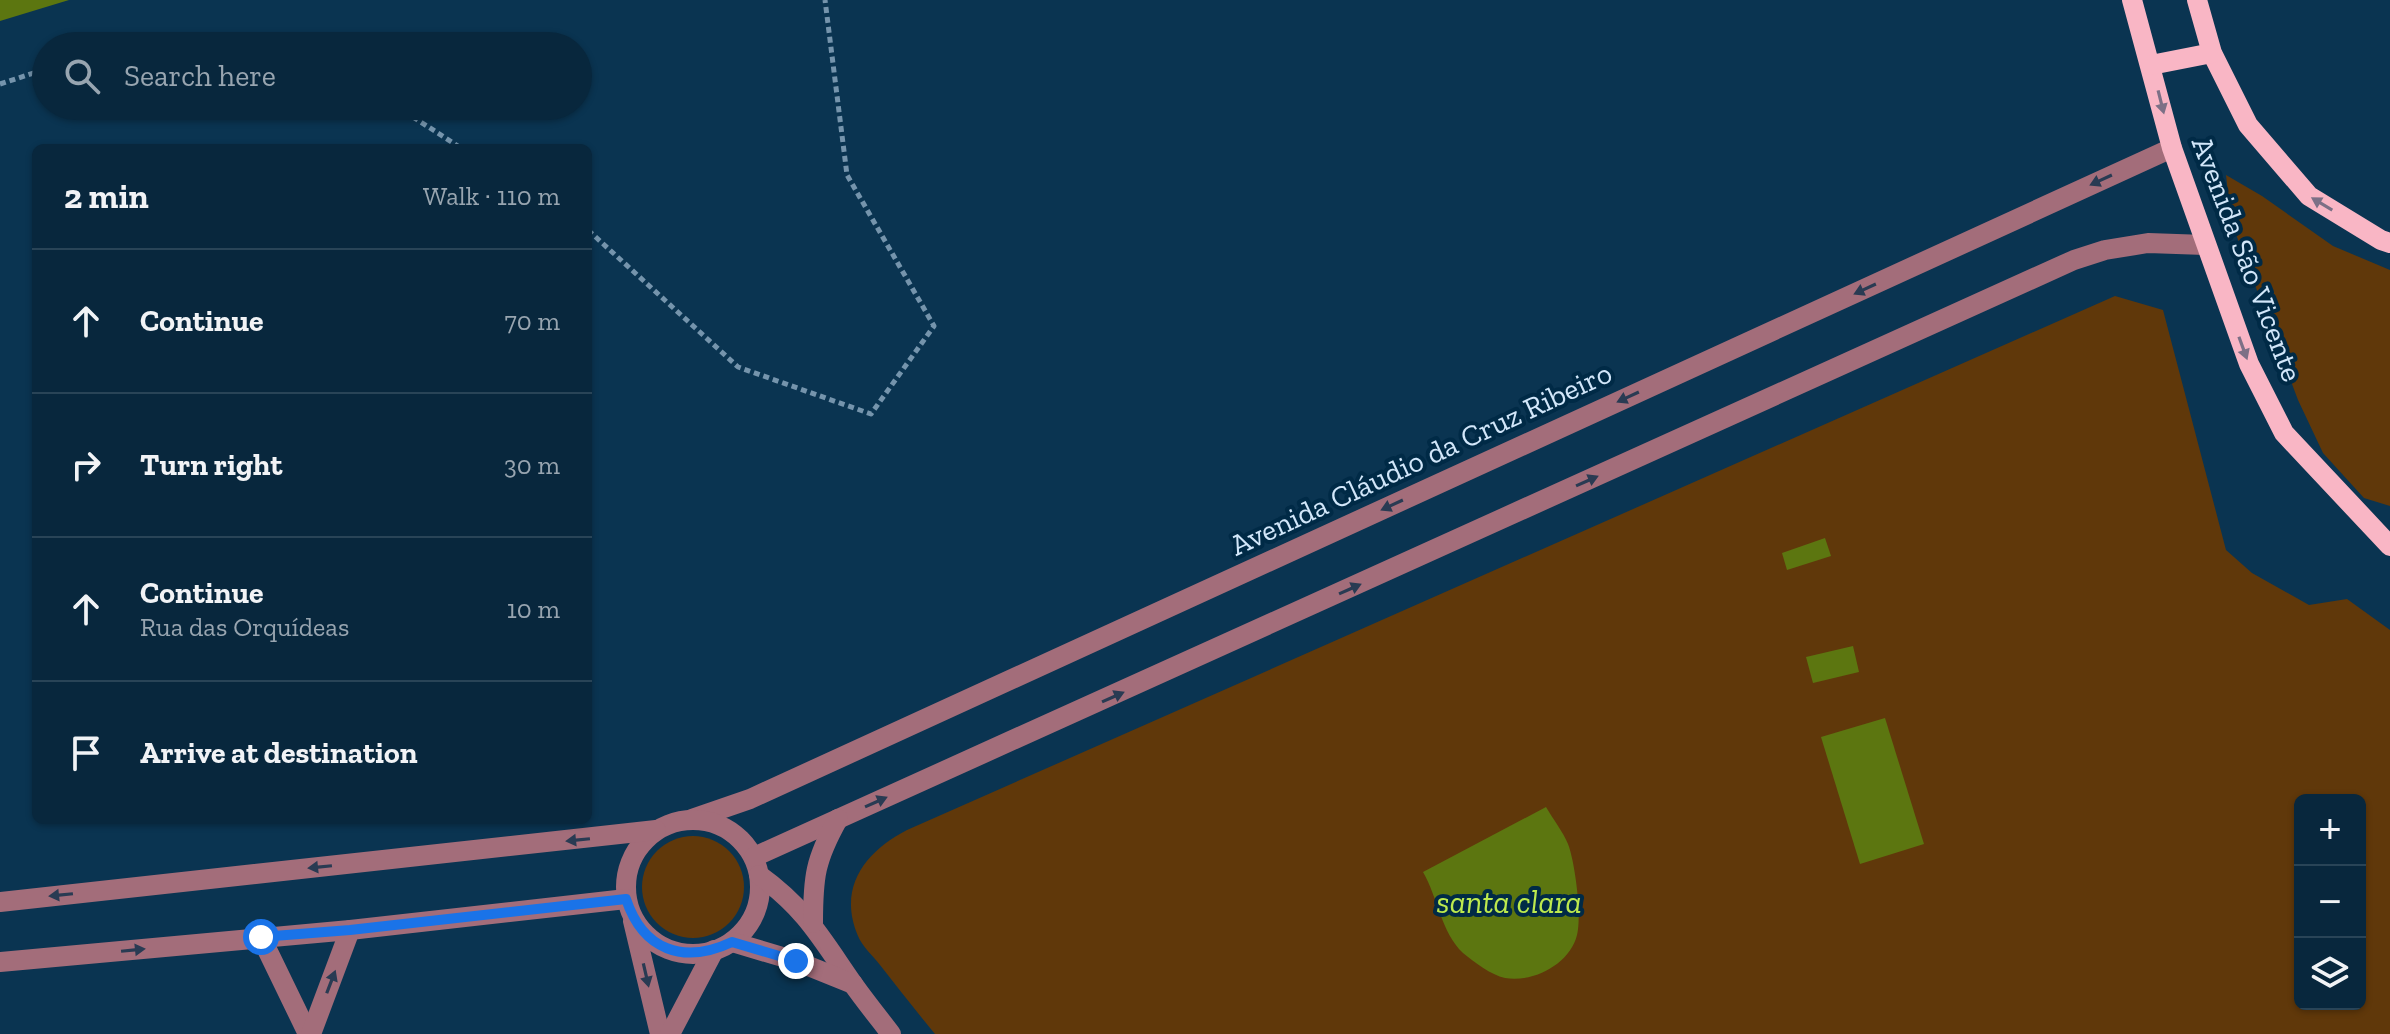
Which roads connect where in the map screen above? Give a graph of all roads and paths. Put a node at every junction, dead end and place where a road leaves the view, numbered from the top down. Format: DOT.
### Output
graph roads {
  1 [pos="825,0"];
  2 [pos="2132,0"];
  3 [pos="2197,0"];
  4 [pos="2212,53"];
  5 [pos="2151,65"];
  6 [pos="32,74"];
  7 [pos="0,84"];
  8 [pos="418,120"];
  9 [pos="455,144"];
  10 [pos="2172,148"];
  11 [pos="592,234"];
  12 [pos="2390,243"];
  13 [pos="2205,245"];
  14 [pos="2388,543"];
  15 [pos="692,819"];
  16 [pos="838,819"];
  17 [pos="656,830"];
  18 [pos="757,866"];
  19 [pos="0,902"];
  20 [pos="629,908"];
  21 [pos="813,923"];
  22 [pos="350,930"];
  23 [pos="261,937"];
  24 [pos="723,946"];
  25 [pos="1,965"];
  26 [pos="853,984"];
  27 [pos="309,1034"];
  28 [pos="660,1034"];
  29 [pos="670,1034"];
  30 [pos="891,1034"];
  1 -- 11 [label="path"];
  2 -- 5 [label="main road, Avenida São Vicente"];
  3 -- 4 [label="main road, Avenida São Vicente"];
  4 -- 5 [label="main road"];
  12 -- 4 [label="main road, Avenida São Vicente, one-way"];
  5 -- 10 [label="main road, Avenida São Vicente, one-way"];
  6 -- 7 [label="path"];
  8 -- 9 [label="path"];
  10 -- 13 [label="main road, Avenida São Vicente"];
  10 -- 15 [label="street, Avenida Cláudio da Cruz Ribeiro, one-way"];
  13 -- 14 [label="main road, Avenida São Vicente, one-way"];
  16 -- 13 [label="street, one-way"];
  15 -- 17 [label="street"];
  15 -- 18 [label="street"];
  16 -- 18 [label="street"];
  16 -- 21 [label="street"];
  17 -- 19 [label="street, one-way"];
  17 -- 20 [label="street"];
  18 -- 21 [label="street"];
  18 -- 24 [label="street"];
  20 -- 22 [label="street"];
  20 -- 24 [label="street"];
  20 -- 28 [label="street, one-way"];
  21 -- 26 [label="street"];
  22 -- 23 [label="street"];
  27 -- 22 [label="street, one-way"];
  25 -- 23 [label="street, one-way"];
  23 -- 27 [label="street"];
  24 -- 26 [label="street"];
  24 -- 29 [label="street"];
  26 -- 30 [label="street"];
}
